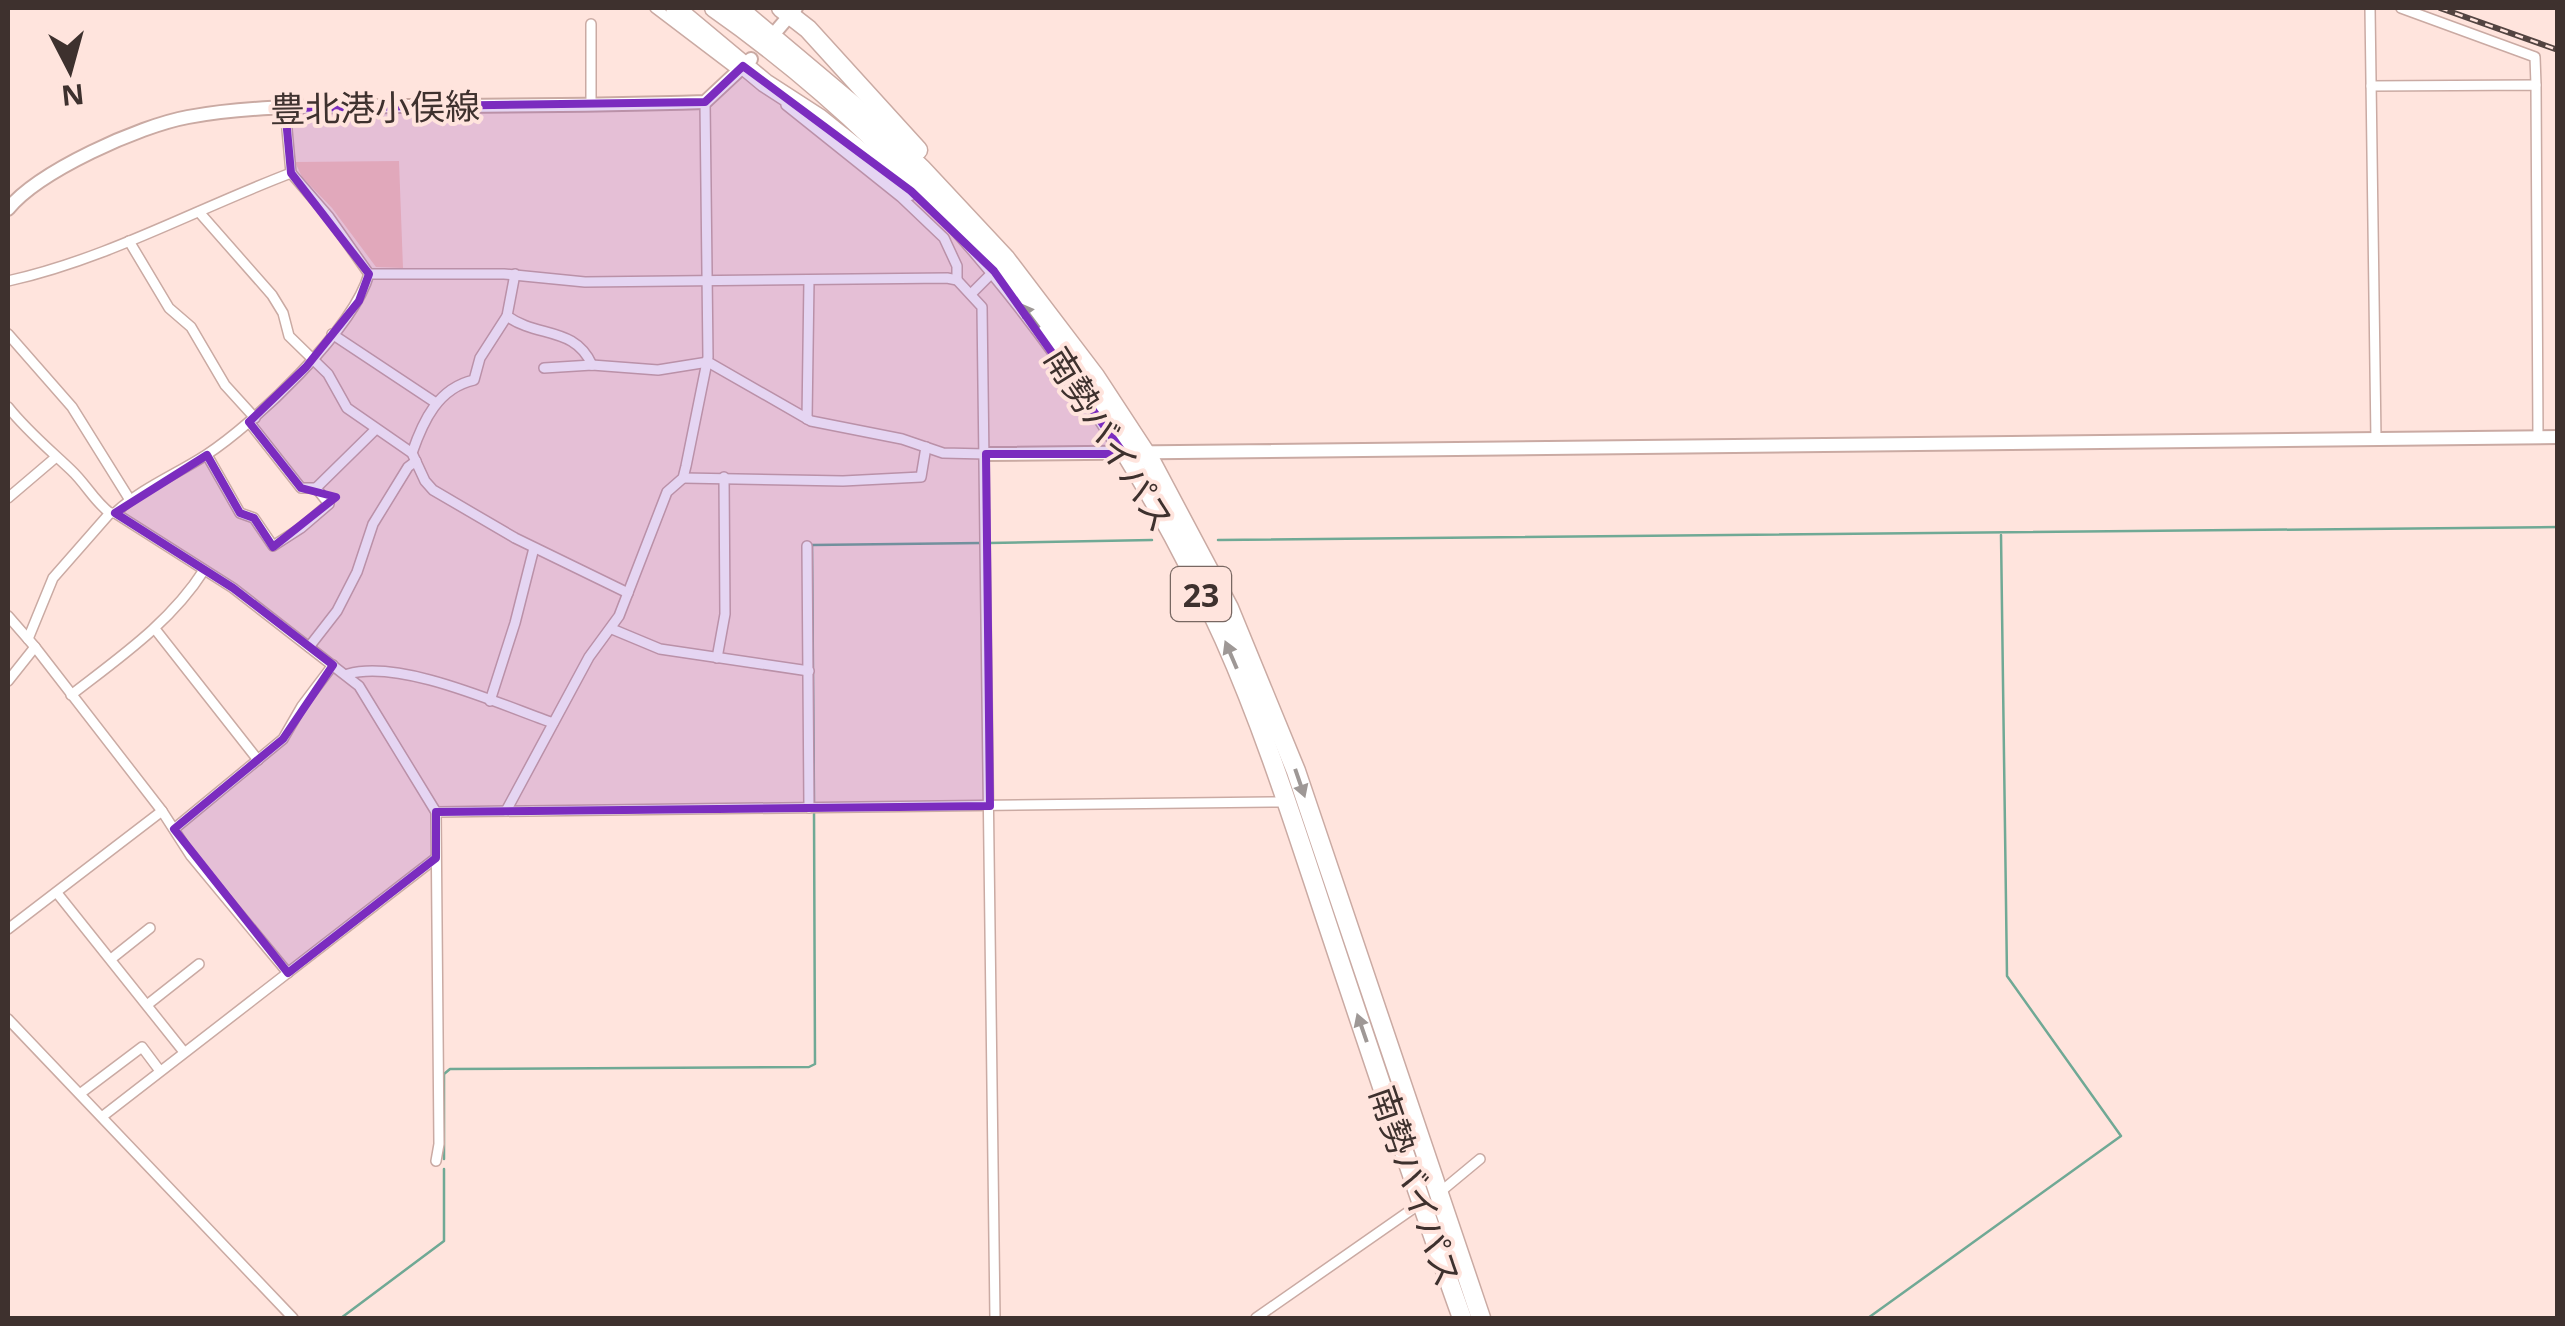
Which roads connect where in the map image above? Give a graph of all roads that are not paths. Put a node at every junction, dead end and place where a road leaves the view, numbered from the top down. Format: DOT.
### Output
graph roads {
  1 [pos="654,8"];
  2 [pos="675,8"];
  3 [pos="714,8"];
  4 [pos="738,8"];
  5 [pos="2370,8"];
  6 [pos="2401,8"];
  7 [pos="789,10"];
  8 [pos="591,24"];
  9 [pos="778,29"];
  10 [pos="744,65"];
  11 [pos="764,84"];
  12 [pos="2536,85"];
  13 [pos="2371,86"];
  14 [pos="705,102"];
  15 [pos="591,105"];
  16 [pos="285,108"];
  17 [pos="291,173"];
  18 [pos="8,209"];
  19 [pos="199,212"];
  20 [pos="129,241"];
  21 [pos="1000,265"];
  22 [pos="370,274"];
  23 [pos="516,274"];
  24 [pos="708,280"];
  25 [pos="809,280"];
  26 [pos="957,280"];
  27 [pos="8,282"];
  28 [pos="972,293"];
  29 [pos="507,316"];
  30 [pos="8,334"];
  31 [pos="332,334"];
  32 [pos="312,358"];
  33 [pos="708,362"];
  34 [pos="592,365"];
  35 [pos="544,368"];
  36 [pos="436,403"];
  37 [pos="8,407"];
  38 [pos="252,420"];
  39 [pos="807,420"];
  40 [pos="375,430"];
  41 [pos="2558,436"];
  42 [pos="2538,437"];
  43 [pos="2376,440"];
  44 [pos="926,447"];
  45 [pos="986,454"];
  46 [pos="1124,454"];
  47 [pos="1146,454"];
  48 [pos="207,455"];
  49 [pos="414,457"];
  50 [pos="55,458"];
  51 [pos="724,477"];
  52 [pos="682,478"];
  53 [pos="316,488"];
  54 [pos="8,498"];
  55 [pos="130,500"];
  56 [pos="113,513"];
  57 [pos="807,546"];
  58 [pos="534,548"];
  59 [pos="204,570"];
  60 [pos="628,592"];
  61 [pos="8,616"];
  62 [pos="612,628"];
  63 [pos="155,630"];
  64 [pos="32,643"];
  65 [pos="309,647"];
  66 [pos="717,658"];
  67 [pos="333,665"];
  68 [pos="808,671"];
  69 [pos="348,674"];
  70 [pos="8,681"];
  71 [pos="71,695"];
  72 [pos="490,701"];
  73 [pos="553,723"];
  74 [pos="258,760"];
  75 [pos="1278,802"];
  76 [pos="990,806"];
  77 [pos="813,808"];
  78 [pos="162,811"];
  79 [pos="506,811"];
  80 [pos="436,812"];
  81 [pos="174,828"];
  82 [pos="436,858"];
  83 [pos="57,893"];
  84 [pos="8,928"];
  85 [pos="150,928"];
  86 [pos="111,960"];
  87 [pos="199,964"];
  88 [pos="288,973"];
  89 [pos="147,1005"];
  90 [pos="8,1020"];
  91 [pos="184,1052"];
  92 [pos="160,1071"];
  93 [pos="81,1093"];
  94 [pos="103,1116"];
  95 [pos="1480,1159"];
  96 [pos="436,1161"];
  97 [pos="1429,1199"];
  98 [pos="294,1318"];
  99 [pos="995,1318"];
  100 [pos="1256,1318"];
  101 [pos="1462,1318"];
  102 [pos="1481,1318"];
  1 -- 10 [label="street"];
  2 -- 10 [label="highway"];
  3 -- 21 [label="highway, 南勢バイパス / 23"];
  4 -- 21 [label="highway, 南勢バイパス / 23"];
  5 -- 13 [label="street"];
  6 -- 12 [label="street"];
  7 -- 9 [label="street"];
  7 -- 21 [label="highway"];
  8 -- 15 [label="street"];
  10 -- 11 [label="highway"];
  10 -- 14 [label="street"];
  11 -- 21 [label="highway"];
  11 -- 26 [label="street"];
  12 -- 13 [label="street"];
  12 -- 42 [label="street"];
  13 -- 43 [label="street"];
  14 -- 15 [label="street, 豊北港小俣線"];
  14 -- 24 [label="street"];
  15 -- 16 [label="street, 豊北港小俣線"];
  16 -- 17 [label="street"];
  16 -- 18 [label="street, 豊北港小俣線"];
  17 -- 19 [label="street"];
  17 -- 22 [label="street"];
  19 -- 20 [label="street"];
  19 -- 32 [label="street"];
  20 -- 27 [label="street"];
  20 -- 38 [label="street"];
  21 -- 28 [label="street"];
  46 -- 21 [label="highway, 南勢バイパス / 23, one-way"];
  21 -- 47 [label="highway, 南勢バイパス / 23"];
  22 -- 23 [label="street"];
  22 -- 31 [label="street"];
  23 -- 24 [label="street"];
  23 -- 29 [label="street"];
  24 -- 25 [label="street"];
  24 -- 33 [label="street"];
  25 -- 26 [label="street"];
  25 -- 39 [label="street"];
  26 -- 28 [label="street"];
  28 -- 45 [label="street"];
  29 -- 34 [label="street"];
  29 -- 36 [label="street"];
  30 -- 55 [label="street"];
  31 -- 32 [label="street"];
  31 -- 36 [label="street"];
  32 -- 38 [label="street"];
  32 -- 40 [label="street"];
  33 -- 34 [label="street"];
  33 -- 39 [label="street"];
  33 -- 52 [label="street"];
  34 -- 35 [label="street"];
  36 -- 49 [label="street"];
  37 -- 50 [label="street"];
  38 -- 48 [label="street"];
  38 -- 53 [label="street"];
  39 -- 44 [label="street"];
  40 -- 49 [label="street"];
  40 -- 53 [label="street"];
  41 -- 42 [label="street"];
  42 -- 43 [label="street"];
  43 -- 47 [label="street"];
  44 -- 45 [label="street"];
  44 -- 51 [label="street"];
  45 -- 46 [label="street"];
  45 -- 76 [label="street"];
  46 -- 47 [label="street"];
  97 -- 46 [label="highway, 南勢バイパス / 23, one-way"];
  47 -- 97 [label="highway, 南勢バイパス / 23, one-way"];
  48 -- 53 [label="street"];
  48 -- 55 [label="street"];
  49 -- 58 [label="street"];
  49 -- 65 [label="street"];
  50 -- 54 [label="street"];
  50 -- 56 [label="street"];
  51 -- 52 [label="street"];
  51 -- 66 [label="street"];
  52 -- 60 [label="street"];
  55 -- 56 [label="street"];
  56 -- 59 [label="street"];
  56 -- 64 [label="street"];
  57 -- 68 [label="street"];
  58 -- 60 [label="street"];
  58 -- 72 [label="street"];
  59 -- 63 [label="street"];
  59 -- 65 [label="street"];
  60 -- 62 [label="street"];
  61 -- 64 [label="street"];
  62 -- 66 [label="street"];
  62 -- 73 [label="street"];
  63 -- 71 [label="street"];
  63 -- 74 [label="street"];
  64 -- 70 [label="street"];
  64 -- 71 [label="street"];
  65 -- 67 [label="street"];
  66 -- 68 [label="street"];
  67 -- 69 [label="street"];
  67 -- 74 [label="street"];
  68 -- 77 [label="street"];
  69 -- 72 [label="street"];
  69 -- 80 [label="street"];
  71 -- 78 [label="street"];
  72 -- 73 [label="street"];
  73 -- 79 [label="street"];
  74 -- 81 [label="street"];
  75 -- 76 [label="street"];
  76 -- 77 [label="street"];
  76 -- 99 [label="street"];
  77 -- 79 [label="street"];
  78 -- 81 [label="street"];
  78 -- 83 [label="street"];
  79 -- 80 [label="street"];
  80 -- 82 [label="street"];
  81 -- 88 [label="street"];
  82 -- 88 [label="street"];
  82 -- 96 [label="street"];
  83 -- 84 [label="street"];
  83 -- 86 [label="street"];
  85 -- 86 [label="street"];
  86 -- 89 [label="street"];
  87 -- 89 [label="street"];
  88 -- 91 [label="street"];
  89 -- 91 [label="street"];
  90 -- 93 [label="street"];
  91 -- 92 [label="street"];
  92 -- 93 [label="street"];
  92 -- 94 [label="street"];
  93 -- 94 [label="street"];
  94 -- 98 [label="street"];
  95 -- 97 [label="street"];
  97 -- 100 [label="street"];
  97 -- 101 [label="highway, 南勢バイパス / 23"];
  97 -- 102 [label="highway, 南勢バイパス / 23"];
}
